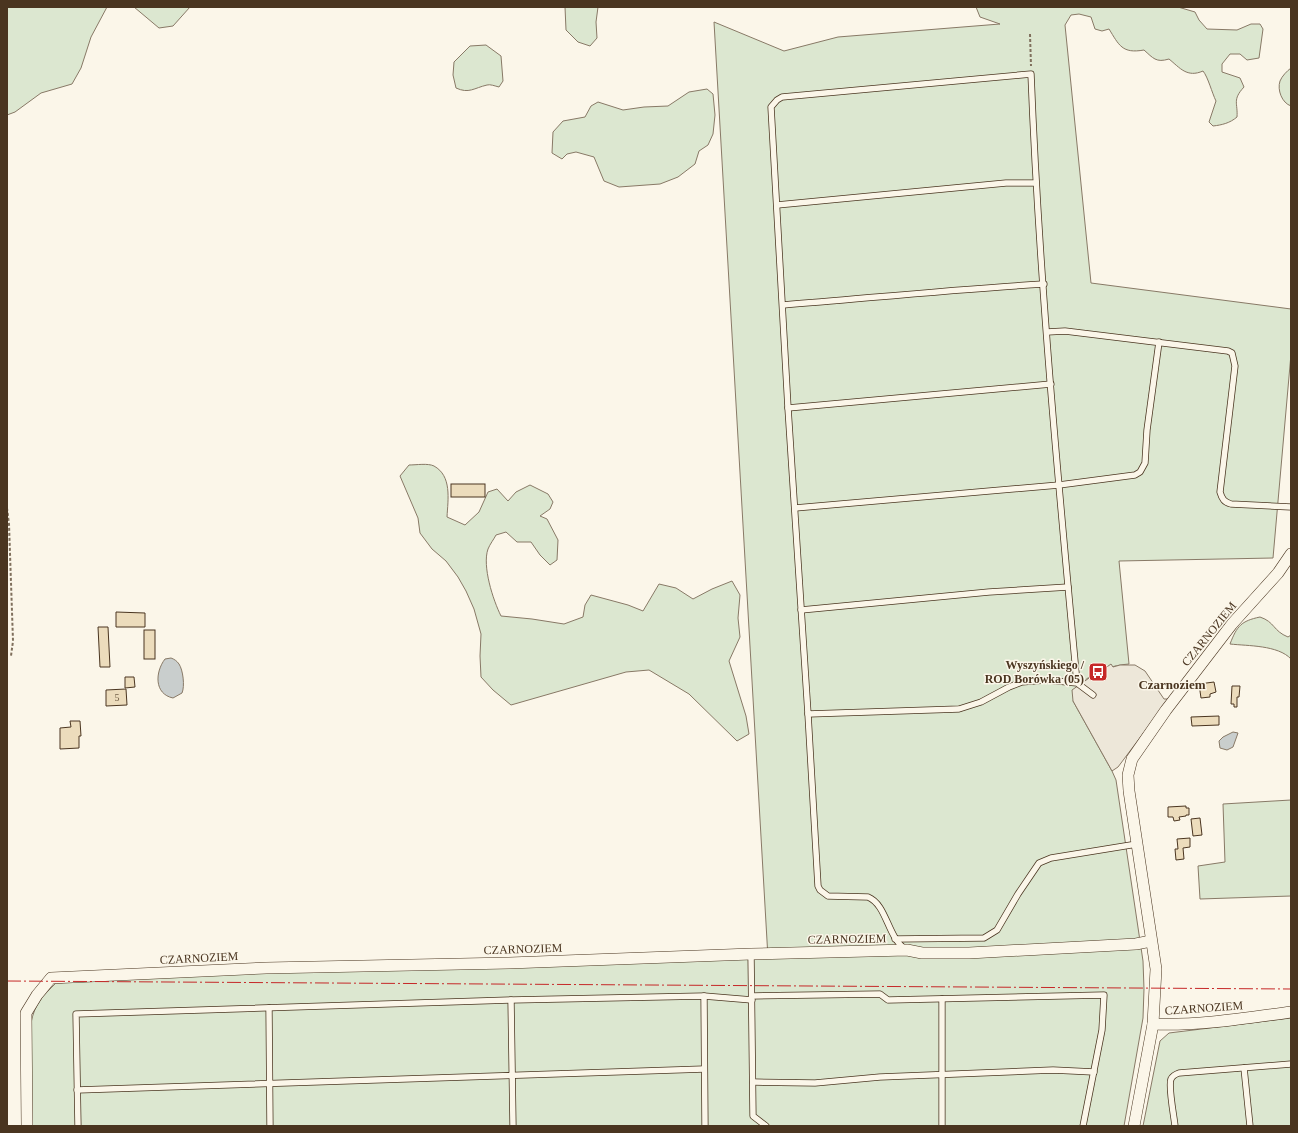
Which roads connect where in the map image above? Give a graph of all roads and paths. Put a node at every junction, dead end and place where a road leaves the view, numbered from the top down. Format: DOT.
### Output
graph roads {
  1 [pos="1030,34"];
  2 [pos="1031,74"];
  3 [pos="1036,183"];
  4 [pos="777,205"];
  5 [pos="1044,284"];
  6 [pos="783,305"];
  7 [pos="1047,332"];
  8 [pos="1159,342"];
  9 [pos="1051,384"];
  10 [pos="788,408"];
  11 [pos="1059,485"];
  12 [pos="1291,507"];
  13 [pos="7,508"];
  14 [pos="795,508"];
  15 [pos="1291,554"];
  16 [pos="1068,587"];
  17 [pos="802,610"];
  18 [pos="11,656"];
  19 [pos="1077,683"];
  20 [pos="1093,695"];
  21 [pos="808,714"];
  22 [pos="1137,844"];
  23 [pos="896,939"];
  24 [pos="1151,941"];
  25 [pos="907,950"];
  26 [pos="751,954"];
  27 [pos="704,996"];
  28 [pos="752,998"];
  29 [pos="942,999"];
  30 [pos="511,1000"];
  31 [pos="269,1008"];
  32 [pos="1291,1012"];
  33 [pos="1153,1024"];
  34 [pos="1291,1064"];
  35 [pos="1244,1068"];
  36 [pos="704,1069"];
  37 [pos="1094,1072"];
  38 [pos="942,1075"];
  39 [pos="512,1076"];
  40 [pos="753,1082"];
  41 [pos="269,1084"];
  42 [pos="77,1090"];
  43 [pos="27,1126"];
  44 [pos="78,1126"];
  45 [pos="270,1126"];
  46 [pos="513,1126"];
  47 [pos="704,1126"];
  48 [pos="766,1126"];
  49 [pos="942,1126"];
  50 [pos="1083,1126"];
  51 [pos="1134,1126"];
  52 [pos="1175,1126"];
  53 [pos="1250,1126"];
  1 -- 2 [label="path"];
  2 -- 3 [label="lane"];
  2 -- 4 [label="lane"];
  3 -- 4 [label="lane"];
  3 -- 5 [label="lane"];
  4 -- 6 [label="lane"];
  5 -- 6 [label="lane"];
  5 -- 7 [label="lane"];
  6 -- 10 [label="lane"];
  7 -- 8 [label="lane"];
  7 -- 9 [label="lane"];
  8 -- 11 [label="lane"];
  8 -- 12 [label="lane"];
  9 -- 10 [label="lane"];
  9 -- 11 [label="lane"];
  10 -- 14 [label="lane"];
  11 -- 14 [label="lane"];
  11 -- 16 [label="lane"];
  13 -- 18 [label="path"];
  14 -- 17 [label="lane"];
  15 -- 22 [label="street, CZARNOZIEM"];
  16 -- 17 [label="lane"];
  16 -- 19 [label="lane"];
  17 -- 21 [label="lane"];
  19 -- 20 [label="lane"];
  19 -- 21 [label="lane"];
  21 -- 23 [label="lane"];
  22 -- 23 [label="lane"];
  22 -- 24 [label="street, CZARNOZIEM"];
  23 -- 25 [label="lane"];
  24 -- 25 [label="street, CZARNOZIEM"];
  24 -- 33 [label="street, CZARNOZIEM"];
  25 -- 26 [label="street, CZARNOZIEM"];
  26 -- 28 [label="lane"];
  26 -- 43 [label="street, CZARNOZIEM"];
  27 -- 28 [label="lane"];
  27 -- 30 [label="lane"];
  27 -- 36 [label="lane"];
  28 -- 29 [label="lane"];
  28 -- 40 [label="lane"];
  29 -- 37 [label="lane"];
  29 -- 38 [label="lane"];
  30 -- 31 [label="lane"];
  30 -- 39 [label="lane"];
  31 -- 41 [label="lane"];
  31 -- 42 [label="lane"];
  32 -- 33 [label="street, CZARNOZIEM"];
  33 -- 51 [label="street"];
  34 -- 35 [label="lane"];
  35 -- 52 [label="lane"];
  35 -- 53 [label="lane"];
  36 -- 39 [label="lane"];
  36 -- 47 [label="lane"];
  37 -- 38 [label="lane"];
  37 -- 50 [label="lane"];
  38 -- 40 [label="lane"];
  38 -- 49 [label="lane"];
  39 -- 41 [label="lane"];
  39 -- 46 [label="lane"];
  40 -- 48 [label="lane"];
  41 -- 42 [label="lane"];
  41 -- 45 [label="lane"];
  42 -- 44 [label="lane"];
}
